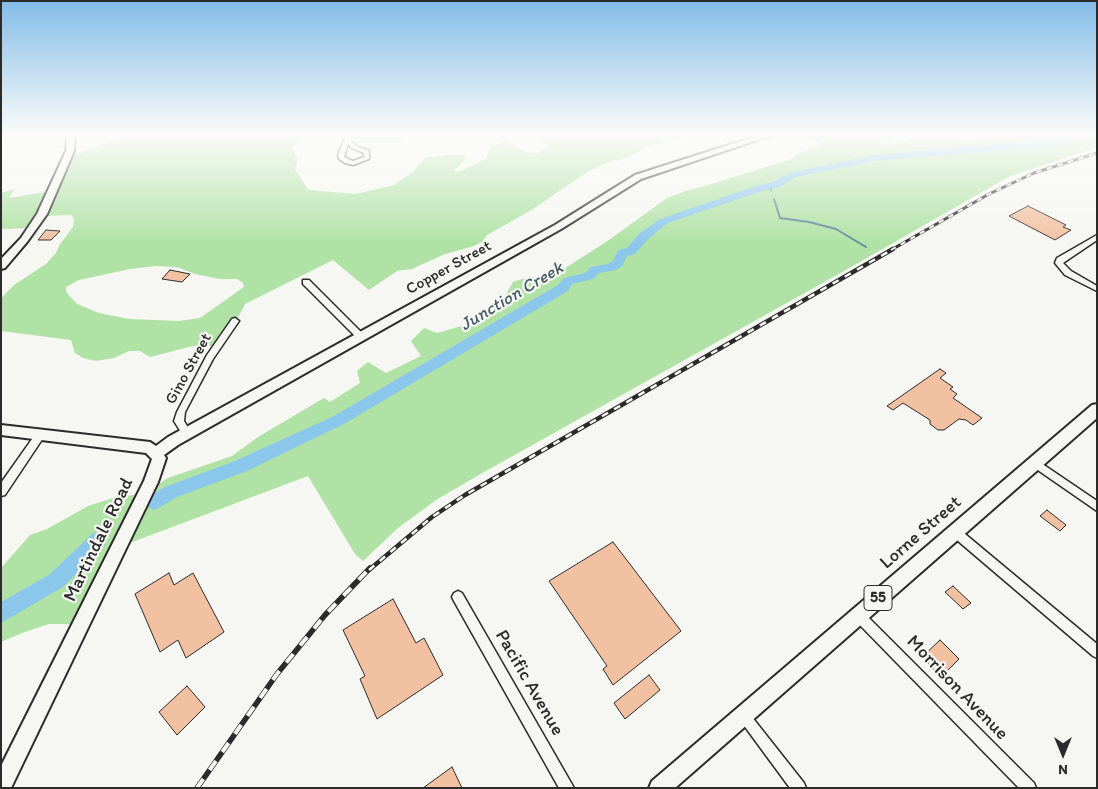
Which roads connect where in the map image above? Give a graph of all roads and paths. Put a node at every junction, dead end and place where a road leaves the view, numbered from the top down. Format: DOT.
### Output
graph roads {
  1 [pos="61,172"];
  2 [pos="651,172"];
  3 [pos="1097,237"];
  4 [pos="1,266"];
  5 [pos="306,282"];
  6 [pos="1097,289"];
  7 [pos="235,321"];
  8 [pos="360,336"];
  9 [pos="1097,409"];
  10 [pos="1,430"];
  11 [pos="187,434"];
  12 [pos="40,435"];
  13 [pos="156,453"];
  14 [pos="1035,463"];
  15 [pos="1,492"];
  16 [pos="1097,507"];
  17 [pos="955,532"];
  18 [pos="458,597"];
  19 [pos="858,615"];
  20 [pos="1097,652"];
  21 [pos="744,716"];
  22 [pos="2,783"];
  23 [pos="567,788"];
  24 [pos="659,788"];
  25 [pos="799,788"];
  26 [pos="1028,788"];
  1 -- 4 [label="street"];
  2 -- 8 [label="street, Copper Street"];
  3 -- 6 [label="street"];
  5 -- 8 [label="street"];
  7 -- 11 [label="street, Gino Street"];
  8 -- 11 [label="street, Copper Street"];
  9 -- 14 [label="main road, Lorne Street / 55"];
  10 -- 12 [label="street"];
  11 -- 13 [label="street, Copper Street"];
  12 -- 13 [label="street"];
  12 -- 15 [label="street"];
  13 -- 22 [label="street, Martindale Road"];
  14 -- 16 [label="street"];
  14 -- 17 [label="main road, Lorne Street / 55"];
  17 -- 19 [label="main road, Lorne Street / 55"];
  17 -- 20 [label="street"];
  18 -- 23 [label="street, Pacific Avenue"];
  19 -- 21 [label="main road, Lorne Street / 55"];
  19 -- 26 [label="street, Morrison Avenue"];
  21 -- 24 [label="main road, Lorne Street / 55"];
  21 -- 25 [label="street"];
}
